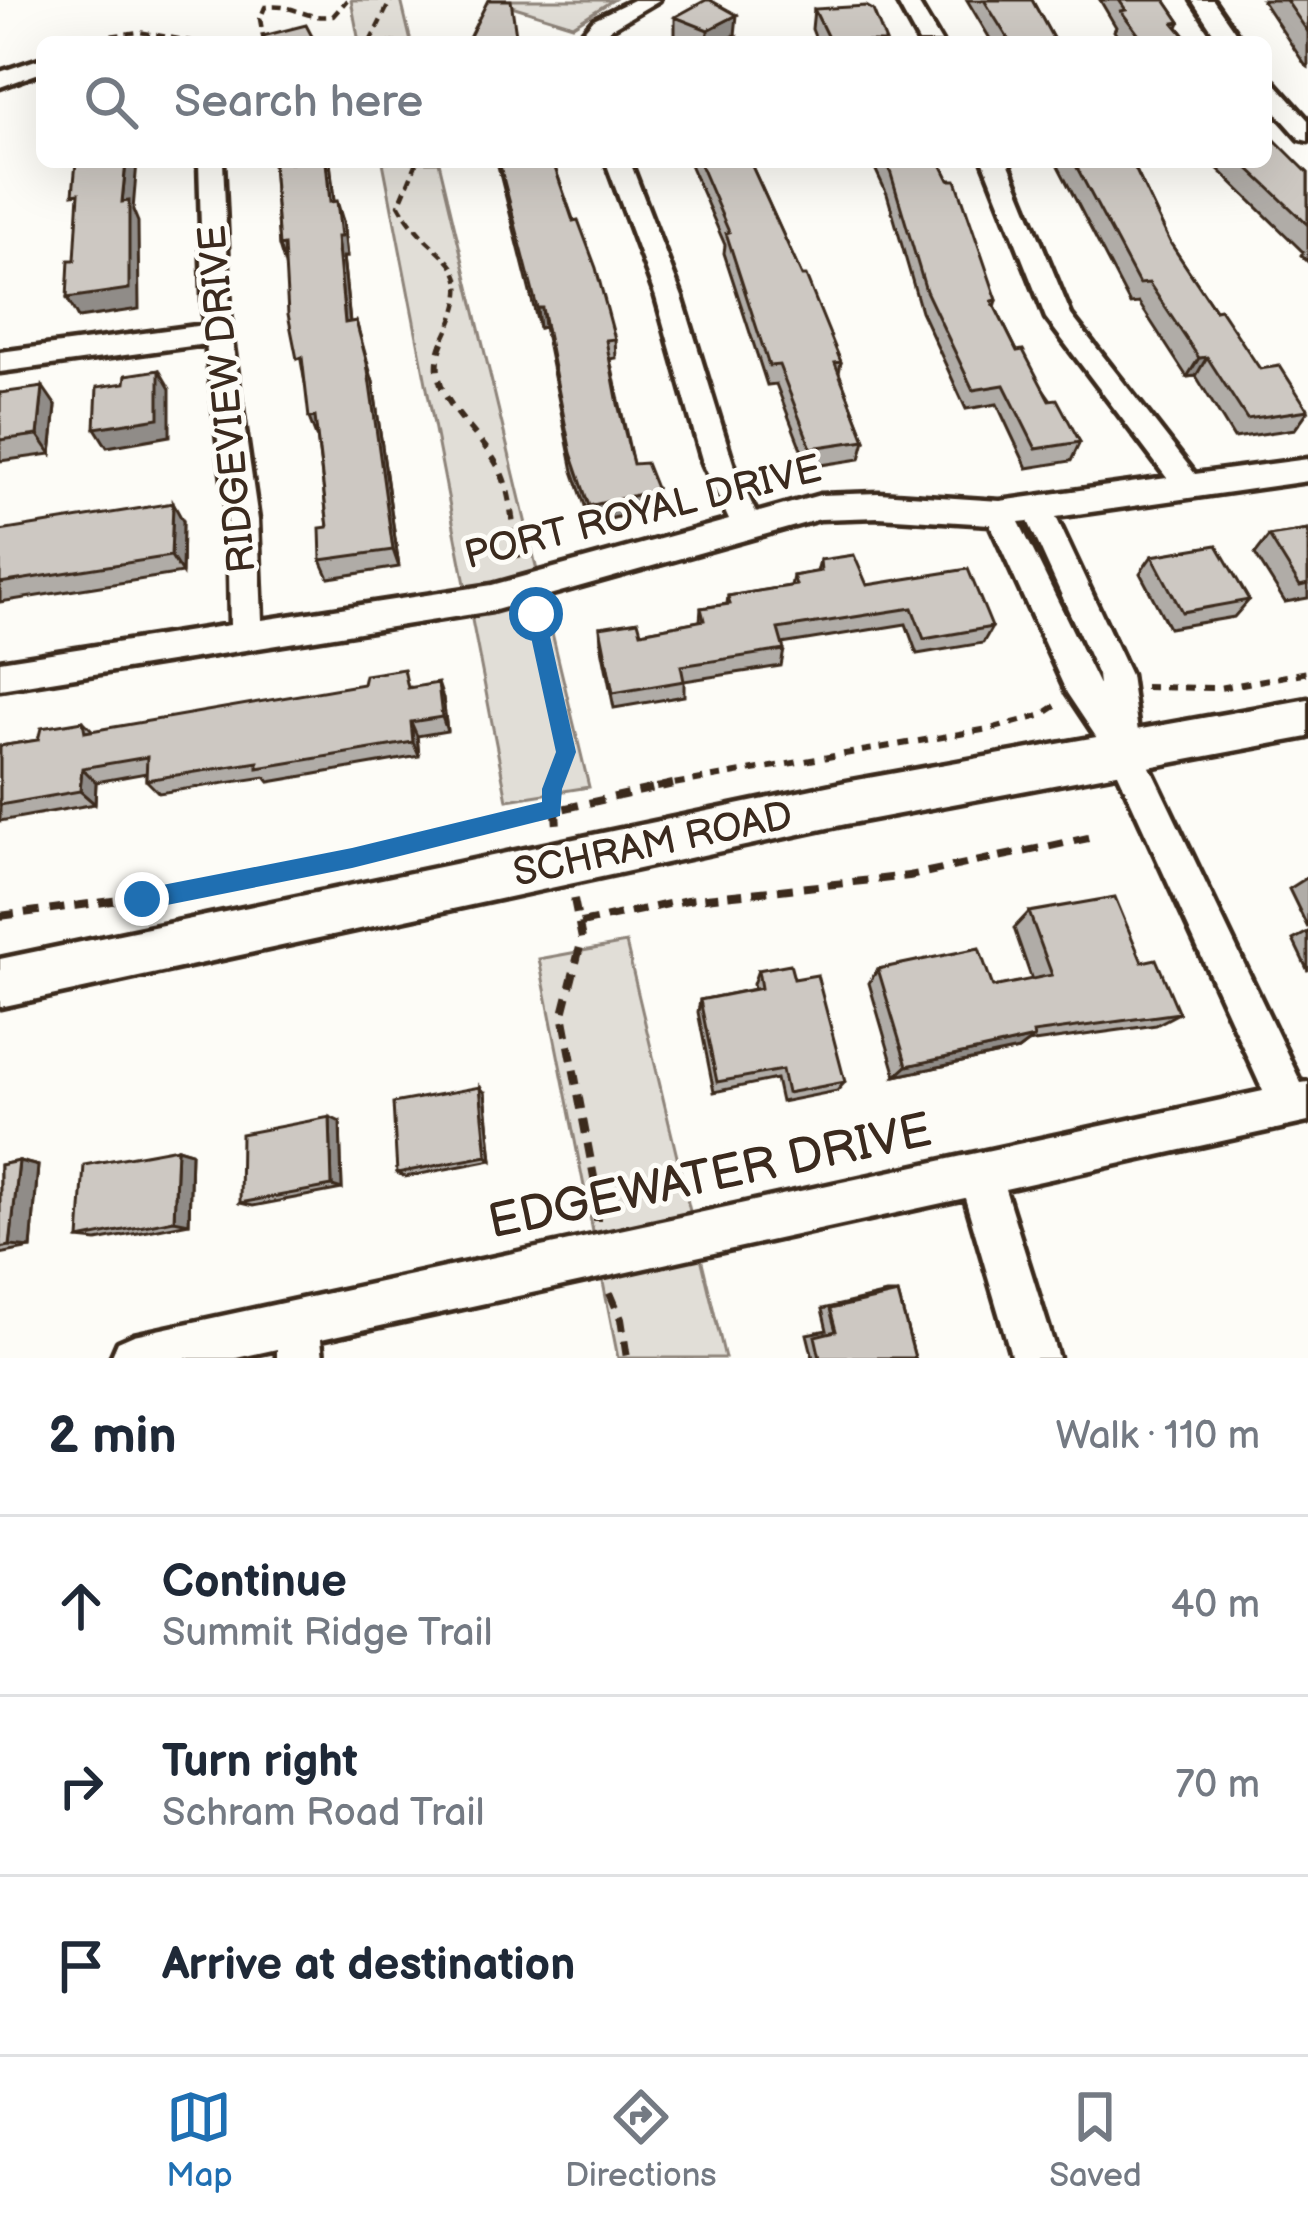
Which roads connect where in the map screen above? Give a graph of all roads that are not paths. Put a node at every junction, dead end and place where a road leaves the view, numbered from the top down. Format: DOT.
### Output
graph roads {
  1 [pos="649,0"];
  2 [pos="906,0"];
  3 [pos="1202,0"];
  4 [pos="591,36"];
  5 [pos="927,36"];
  6 [pos="1227,36"];
  7 [pos="36,66"];
  8 [pos="0,80"];
  9 [pos="1272,94"];
  10 [pos="1308,134"];
  11 [pos="211,168"];
  12 [pos="620,168"];
  13 [pos="999,168"];
  14 [pos="218,333"];
  15 [pos="0,362"];
  16 [pos="1308,470"];
  17 [pos="1190,489"];
  18 [pos="1038,510"];
  19 [pos="1000,514"];
  20 [pos="747,526"];
  21 [pos="246,637"];
  22 [pos="0,675"];
  23 [pos="1308,718"];
  24 [pos="1125,751"];
  25 [pos="0,983"];
  26 [pos="1299,1104"];
  27 [pos="980,1173"];
  28 [pos="299,1340"];
  29 [pos="134,1358"];
  30 [pos="1035,1358"];
  1 -- 4 [label="street"];
  2 -- 5 [label="street"];
  3 -- 6 [label="street"];
  7 -- 8 [label="street"];
  9 -- 10 [label="street"];
  11 -- 14 [label="street, RIDGEVIEW DRIVE"];
  12 -- 20 [label="street"];
  13 -- 17 [label="street"];
  14 -- 15 [label="street"];
  14 -- 21 [label="street, RIDGEVIEW DRIVE"];
  16 -- 17 [label="street, PORT ROYAL DRIVE"];
  17 -- 18 [label="street, PORT ROYAL DRIVE"];
  18 -- 19 [label="street, PORT ROYAL DRIVE"];
  18 -- 24 [label="street"];
  19 -- 20 [label="street, PORT ROYAL DRIVE"];
  19 -- 24 [label="street"];
  20 -- 21 [label="street, PORT ROYAL DRIVE"];
  21 -- 22 [label="street, PORT ROYAL DRIVE"];
  23 -- 24 [label="main road, SCHRAM ROAD"];
  24 -- 25 [label="main road, SCHRAM ROAD"];
  24 -- 26 [label="street"];
  26 -- 27 [label="street, EDGEWATER DRIVE"];
  27 -- 28 [label="street, EDGEWATER DRIVE"];
  27 -- 30 [label="street"];
  28 -- 29 [label="street, EDGEWATER DRIVE"];
}
